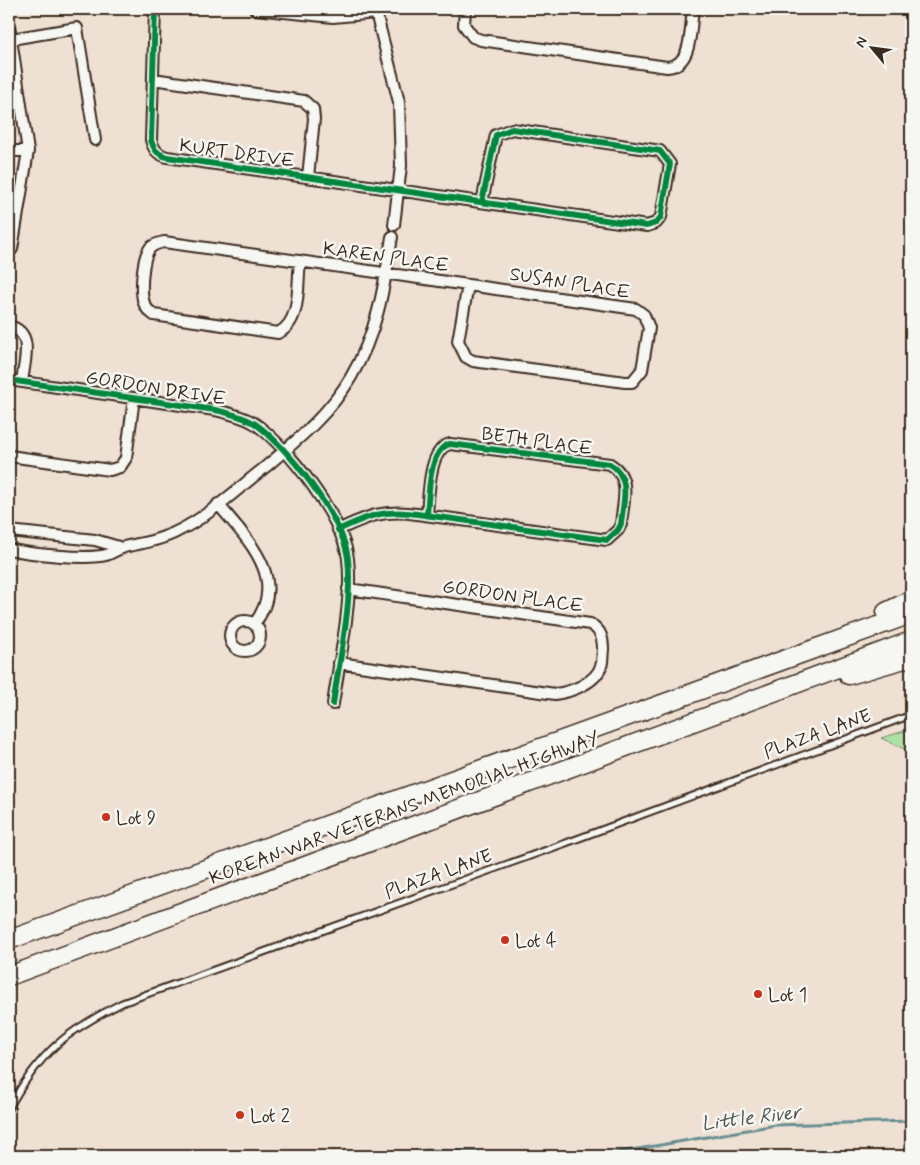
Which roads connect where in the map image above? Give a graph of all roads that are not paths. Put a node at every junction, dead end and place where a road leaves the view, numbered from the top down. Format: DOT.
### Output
graph roads {
  1 [pos="155,9"];
  2 [pos="255,9"];
  3 [pos="465,9"];
  4 [pos="693,9"];
  5 [pos="275,10"];
  6 [pos="375,11"];
  7 [pos="9,26"];
  8 [pos="11,38"];
  9 [pos="153,79"];
  10 [pos="95,140"];
  11 [pos="9,151"];
  12 [pos="28,151"];
  13 [pos="308,177"];
  14 [pos="398,190"];
  15 [pos="482,202"];
  16 [pos="394,225"];
  17 [pos="392,236"];
  18 [pos="9,248"];
  19 [pos="300,261"];
  20 [pos="386,274"];
  21 [pos="468,285"];
  22 [pos="9,326"];
  23 [pos="9,380"];
  24 [pos="22,382"];
  25 [pos="134,398"];
  26 [pos="285,450"];
  27 [pos="9,456"];
  28 [pos="218,504"];
  29 [pos="427,515"];
  30 [pos="338,530"];
  31 [pos="9,531"];
  32 [pos="34,535"];
  33 [pos="122,548"];
  34 [pos="9,549"];
  35 [pos="36,552"];
  36 [pos="348,589"];
  37 [pos="911,600"];
  38 [pos="911,614"];
  39 [pos="254,624"];
  40 [pos="911,641"];
  41 [pos="911,657"];
  42 [pos="338,663"];
  43 [pos="769,663"];
  44 [pos="814,677"];
  45 [pos="333,704"];
  46 [pos="911,714"];
  47 [pos="9,940"];
  48 [pos="9,976"];
  49 [pos="9,1108"];
  1 -- 9 [label="street, KURT DRIVE"];
  2 -- 5 [label="street"];
  3 -- 4 [label="street"];
  5 -- 6 [label="street"];
  6 -- 14 [label="street"];
  7 -- 8 [label="street"];
  8 -- 10 [label="street"];
  8 -- 12 [label="street"];
  9 -- 13 [label="street, KURT DRIVE"];
  9 -- 13 [label="street"];
  11 -- 12 [label="street"];
  12 -- 18 [label="street"];
  13 -- 14 [label="street, KURT DRIVE"];
  14 -- 15 [label="street, KURT DRIVE"];
  14 -- 16 [label="street"];
  15 -- 15 [label="street, KURT DRIVE"];
  17 -- 20 [label="street"];
  19 -- 19 [label="street, KAREN PLACE"];
  19 -- 20 [label="street, KAREN PLACE"];
  20 -- 21 [label="street, KAREN PLACE"];
  20 -- 26 [label="street"];
  21 -- 21 [label="street, SUSAN PLACE"];
  22 -- 24 [label="street"];
  23 -- 24 [label="street, GORDON DRIVE"];
  24 -- 25 [label="street, GORDON DRIVE"];
  25 -- 26 [label="street, GORDON DRIVE"];
  25 -- 27 [label="street"];
  26 -- 28 [label="street"];
  26 -- 30 [label="street, GORDON DRIVE"];
  28 -- 33 [label="street"];
  28 -- 39 [label="street"];
  29 -- 29 [label="street, BETH PLACE"];
  29 -- 30 [label="street, BETH PLACE"];
  30 -- 36 [label="street, GORDON DRIVE"];
  31 -- 32 [label="street"];
  32 -- 33 [label="street"];
  32 -- 35 [label="street"];
  33 -- 35 [label="street"];
  34 -- 35 [label="street"];
  36 -- 42 [label="street, GORDON DRIVE"];
  36 -- 42 [label="street, GORDON PLACE"];
  37 -- 43 [label="highway, KOREAN WAR VETERANS MEMORIAL HIGHWAY"];
  38 -- 43 [label="highway, KOREAN WAR VETERANS MEMORIAL HIGHWAY"];
  40 -- 44 [label="highway, KOREAN WAR VETERANS MEMORIAL HIGHWAY"];
  41 -- 44 [label="highway, KOREAN WAR VETERANS MEMORIAL HIGHWAY"];
  42 -- 45 [label="street, GORDON DRIVE"];
  43 -- 47 [label="highway, KOREAN WAR VETERANS MEMORIAL HIGHWAY"];
  44 -- 48 [label="highway, KOREAN WAR VETERANS MEMORIAL HIGHWAY"];
  46 -- 49 [label="lane, PLAZA LANE"];
}
